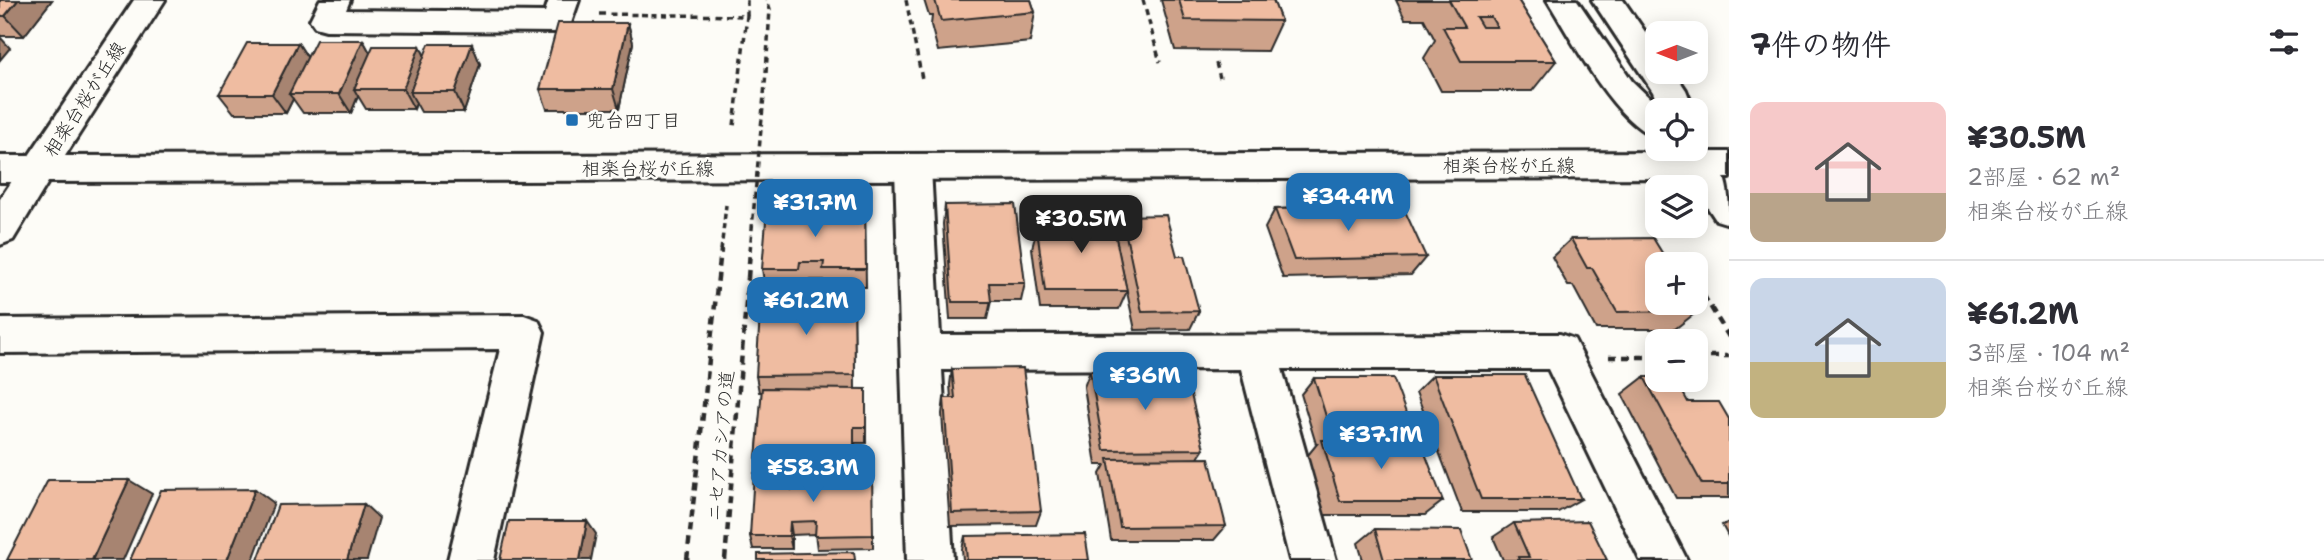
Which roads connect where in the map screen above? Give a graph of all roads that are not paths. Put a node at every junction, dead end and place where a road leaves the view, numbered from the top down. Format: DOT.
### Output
graph roads {
  1 [pos="149,0"];
  2 [pos="335,0"];
  3 [pos="1562,0"];
  4 [pos="1607,0"];
  5 [pos="561,11"];
  6 [pos="1672,98"];
  7 [pos="1645,113"];
  8 [pos="1645,158"];
  9 [pos="1702,161"];
  10 [pos="913,168"];
  11 [pos="0,169"];
  12 [pos="38,169"];
  13 [pos="1729,210"];
  14 [pos="0,230"];
  15 [pos="0,336"];
  16 [pos="922,354"];
  17 [pos="1257,354"];
  18 [pos="471,560"];
  19 [pos="930,560"];
  20 [pos="1313,560"];
  21 [pos="1664,560"];
  1 -- 12 [label="street, 相楽台桜が丘線"];
  2 -- 5 [label="street"];
  3 -- 7 [label="street"];
  4 -- 6 [label="street"];
  8 -- 10 [label="street, 相楽台桜が丘線"];
  9 -- 13 [label="street, 相楽台桜が丘線"];
  10 -- 12 [label="street, 相楽台桜が丘線"];
  10 -- 16 [label="street"];
  11 -- 12 [label="street"];
  12 -- 14 [label="street"];
  15 -- 18 [label="street"];
  16 -- 17 [label="street"];
  16 -- 19 [label="street"];
  17 -- 20 [label="street"];
  17 -- 21 [label="street"];
}
